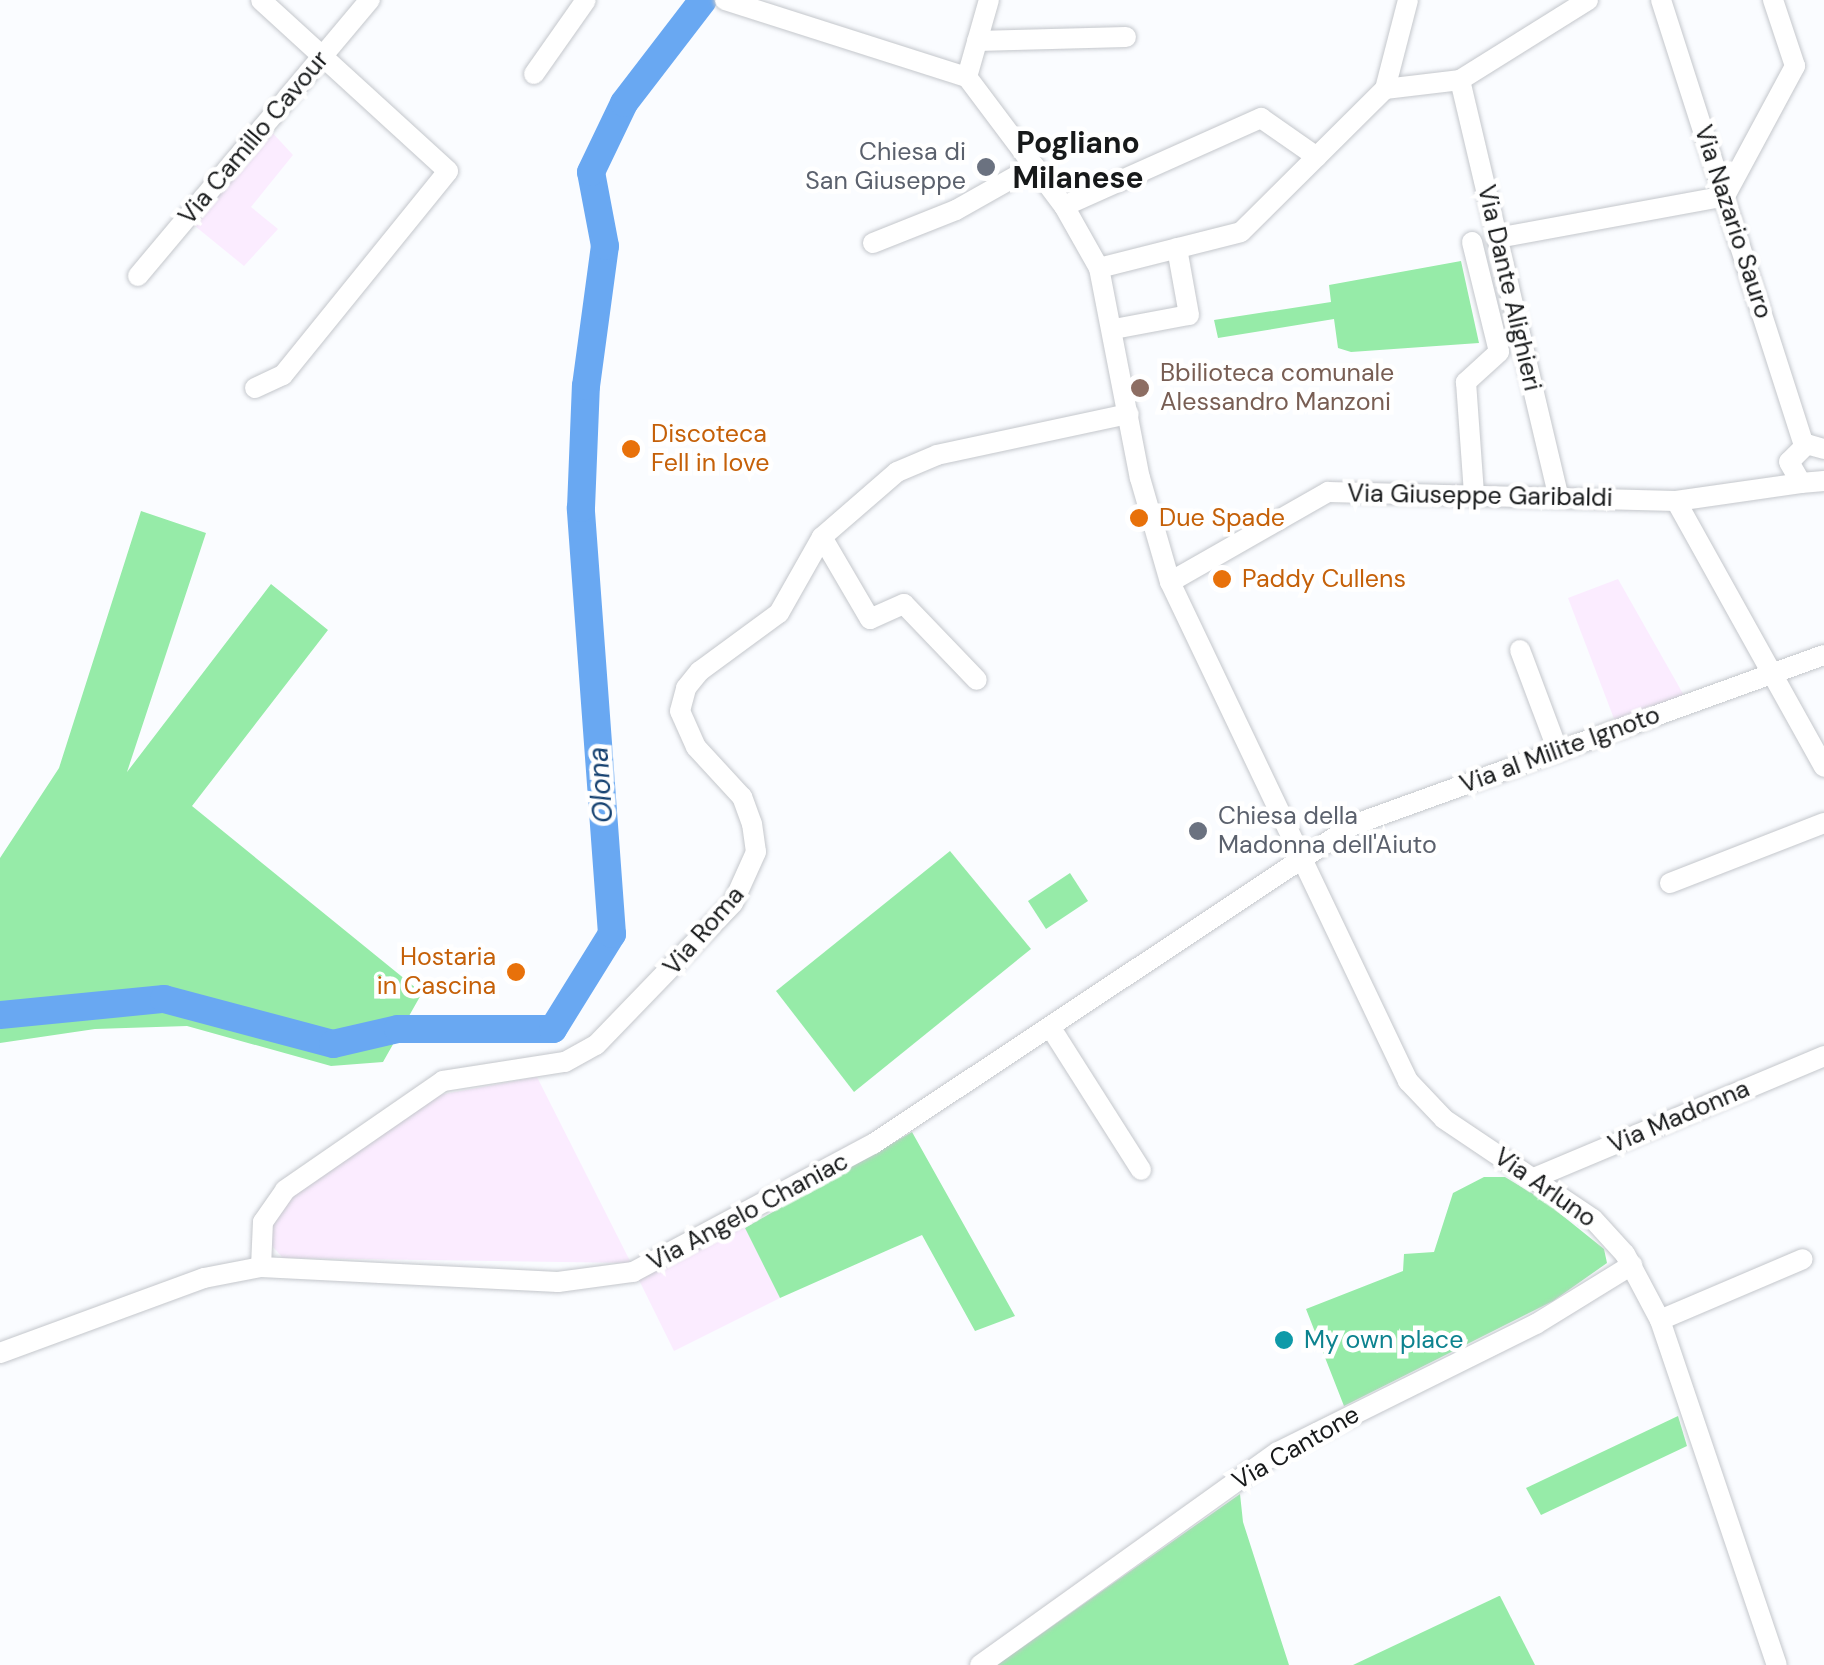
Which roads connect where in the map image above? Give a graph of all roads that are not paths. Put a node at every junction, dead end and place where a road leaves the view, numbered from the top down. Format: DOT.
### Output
graph roads {
  1 [pos="260,0"];
  2 [pos="370,0"];
  3 [pos="586,0"];
  4 [pos="989,0"];
  5 [pos="1408,0"];
  6 [pos="1588,0"];
  7 [pos="1660,0"];
  8 [pos="1773,0"];
  9 [pos="727,1"];
  10 [pos="1126,37"];
  11 [pos="977,41"];
  12 [pos="323,56"];
  13 [pos="534,74"];
  14 [pos="967,77"];
  15 [pos="1460,80"];
  16 [pos="1385,90"];
  17 [pos="1317,157"];
  18 [pos="1034,166"];
  19 [pos="1725,196"];
  20 [pos="1064,206"];
  21 [pos="1497,238"];
  22 [pos="1472,242"];
  23 [pos="873,243"];
  24 [pos="1177,248"];
  25 [pos="1099,268"];
  26 [pos="138,276"];
  27 [pos="1114,329"];
  28 [pos="255,388"];
  29 [pos="1129,414"];
  30 [pos="1803,448"];
  31 [pos="1824,481"];
  32 [pos="1801,484"];
  33 [pos="1752,490"];
  34 [pos="1474,494"];
  35 [pos="1558,495"];
  36 [pos="1676,501"];
  37 [pos="822,538"];
  38 [pos="1170,582"];
  39 [pos="1520,650"];
  40 [pos="1824,655"];
  41 [pos="1771,675"];
  42 [pos="977,680"];
  43 [pos="1558,751"];
  44 [pos="1823,763"];
  45 [pos="1824,823"];
  46 [pos="1302,857"];
  47 [pos="1670,883"];
  48 [pos="1050,1028"];
  49 [pos="1824,1056"];
  50 [pos="1142,1170"];
  51 [pos="1534,1178"];
  52 [pos="1803,1259"];
  53 [pos="1632,1265"];
  54 [pos="261,1267"];
  55 [pos="1660,1320"];
  56 [pos="0,1353"];
  57 [pos="980,1665"];
  58 [pos="1777,1665"];
  1 -- 12 [label="street"];
  2 -- 12 [label="street, Via Camillo Cavour"];
  3 -- 13 [label="street"];
  4 -- 11 [label="street"];
  5 -- 16 [label="street"];
  6 -- 15 [label="street"];
  7 -- 19 [label="street, Via Nazario Sauro"];
  8 -- 19 [label="street"];
  9 -- 14 [label="street"];
  10 -- 11 [label="street"];
  11 -- 14 [label="street"];
  12 -- 26 [label="street, Via Camillo Cavour"];
  12 -- 28 [label="street"];
  14 -- 18 [label="street, Via Arluno"];
  15 -- 16 [label="street"];
  15 -- 21 [label="street, Via Dante Alighieri"];
  16 -- 17 [label="street"];
  17 -- 20 [label="street"];
  17 -- 24 [label="street"];
  18 -- 20 [label="street, Via Arluno"];
  18 -- 23 [label="street"];
  19 -- 21 [label="street"];
  19 -- 30 [label="street, Via Nazario Sauro"];
  20 -- 25 [label="street, Via Arluno"];
  21 -- 35 [label="street, Via Dante Alighieri"];
  22 -- 34 [label="street"];
  24 -- 25 [label="street"];
  24 -- 27 [label="street"];
  25 -- 27 [label="street, Via Arluno"];
  27 -- 29 [label="street, Via Arluno"];
  29 -- 37 [label="street, Via Roma"];
  29 -- 38 [label="street, Via Arluno"];
  30 -- 32 [label="street"];
  30 -- 33 [label="street, Via Giuseppe Garibaldi"];
  31 -- 32 [label="street, Via Giuseppe Garibaldi"];
  32 -- 33 [label="street, Via Giuseppe Garibaldi"];
  33 -- 36 [label="street, Via Giuseppe Garibaldi"];
  34 -- 35 [label="street, Via Giuseppe Garibaldi"];
  34 -- 38 [label="street, Via Giuseppe Garibaldi"];
  35 -- 36 [label="street, Via Giuseppe Garibaldi"];
  36 -- 41 [label="street"];
  37 -- 42 [label="street"];
  37 -- 54 [label="street, Via Roma"];
  38 -- 46 [label="street, Via Arluno"];
  39 -- 43 [label="street"];
  40 -- 41 [label="street, Via al Milite Ignoto"];
  41 -- 43 [label="street, Via al Milite Ignoto"];
  41 -- 44 [label="street"];
  43 -- 46 [label="street, Via al Milite Ignoto"];
  45 -- 47 [label="street"];
  46 -- 48 [label="street, Via Angelo Chaniac"];
  46 -- 51 [label="street, Via Arluno"];
  48 -- 50 [label="street"];
  48 -- 54 [label="street, Via Angelo Chaniac"];
  49 -- 51 [label="street, Via Madonna"];
  51 -- 53 [label="street, Via Arluno"];
  52 -- 55 [label="street"];
  53 -- 55 [label="street, Via Arluno"];
  53 -- 57 [label="street, Via Cantone"];
  54 -- 56 [label="street, Via Angelo Chaniac"];
  55 -- 58 [label="street, Via Arluno"];
}
